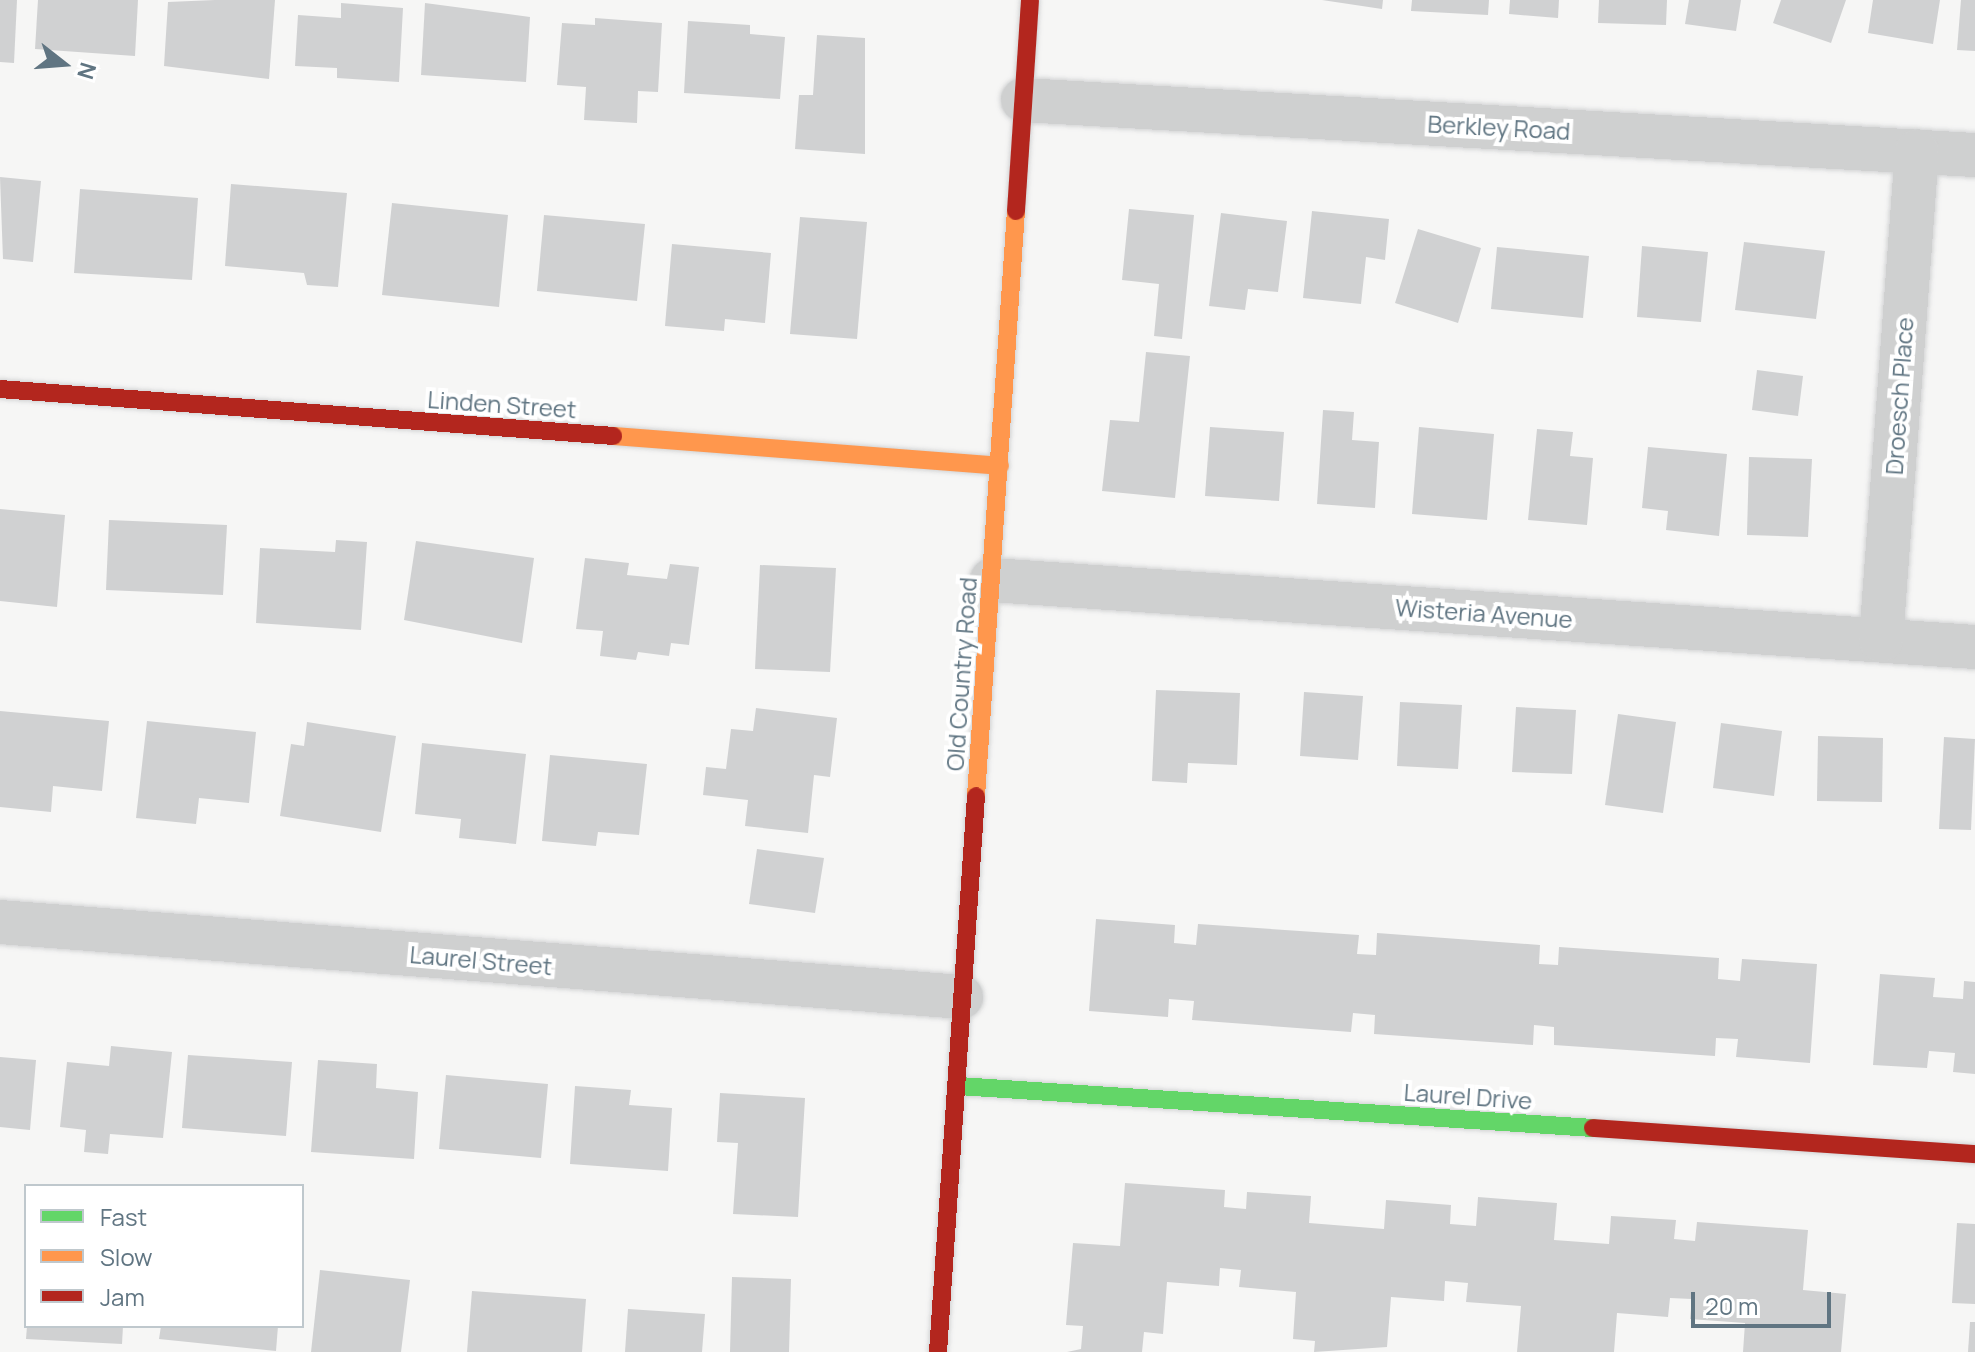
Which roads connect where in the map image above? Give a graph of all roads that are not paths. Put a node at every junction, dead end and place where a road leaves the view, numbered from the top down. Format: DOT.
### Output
graph roads {
  1 [pos="1030,0"];
  2 [pos="1023,100"];
  3 [pos="1917,151"];
  4 [pos="1975,155"];
  5 [pos="0,389"];
  6 [pos="1000,466"];
  7 [pos="992,580"];
  8 [pos="1881,640"];
  9 [pos="1975,647"];
  10 [pos="0,922"];
  11 [pos="961,997"];
  12 [pos="959,1086"];
  13 [pos="1975,1154"];
  14 [pos="938,1352"];
  1 -- 2 [label="street, Old Country Road"];
  2 -- 3 [label="street, Berkley Road"];
  2 -- 6 [label="street, Old Country Road"];
  3 -- 4 [label="street, Berkley Road"];
  3 -- 8 [label="street, Droesch Place"];
  5 -- 6 [label="street, Linden Street"];
  6 -- 7 [label="street, Old Country Road"];
  7 -- 8 [label="street, Wisteria Avenue"];
  7 -- 11 [label="street, Old Country Road"];
  8 -- 9 [label="street, Wisteria Avenue"];
  10 -- 11 [label="street, Laurel Street"];
  11 -- 12 [label="street, Old Country Road"];
  12 -- 13 [label="street, Laurel Drive"];
  12 -- 14 [label="street, Old Country Road"];
}
